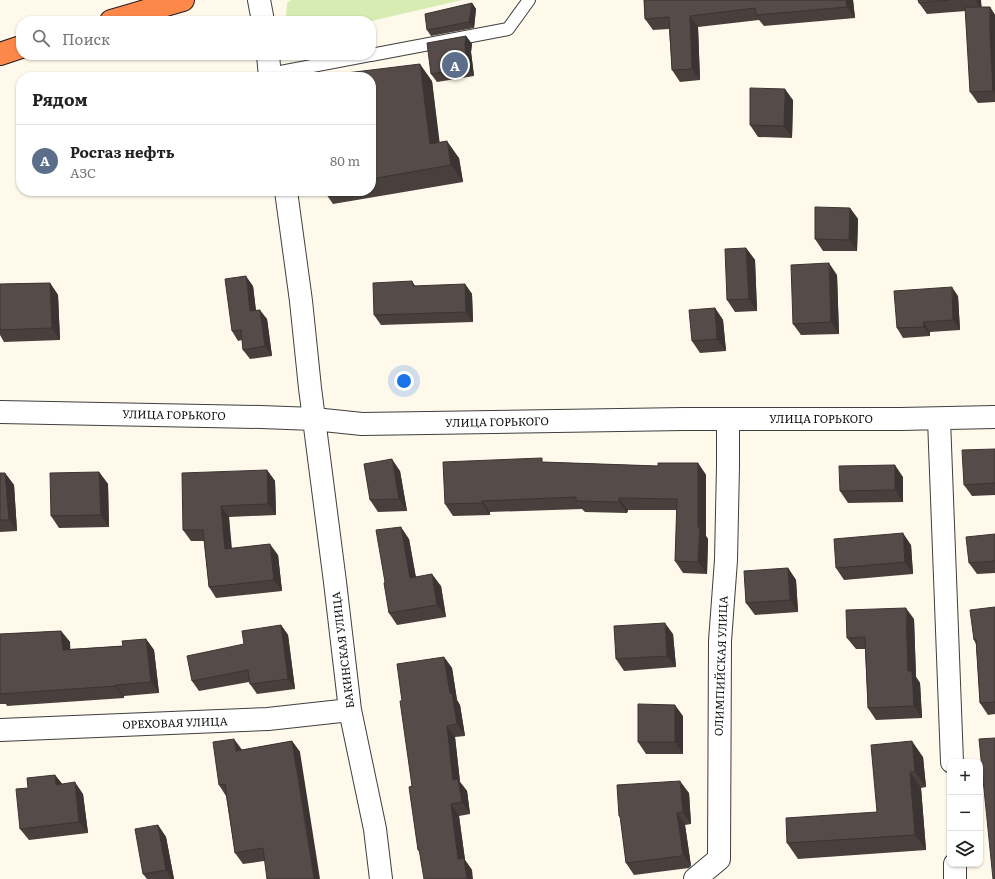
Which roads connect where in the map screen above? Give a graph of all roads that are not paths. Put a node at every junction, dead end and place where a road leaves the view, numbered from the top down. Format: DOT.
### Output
graph roads {
  1 [pos="183,0"];
  2 [pos="259,0"];
  3 [pos="529,0"];
  4 [pos="128,16"];
  5 [pos="262,16"];
  6 [pos="16,49"];
  7 [pos="0,54"];
  8 [pos="376,54"];
  9 [pos="335,60"];
  10 [pos="269,69"];
  11 [pos="287,196"];
  12 [pos="0,412"];
  13 [pos="995,417"];
  14 [pos="939,418"];
  15 [pos="314,419"];
  16 [pos="728,419"];
  17 [pos="350,710"];
  18 [pos="0,730"];
  19 [pos="952,759"];
  20 [pos="955,867"];
  21 [pos="381,879"];
  22 [pos="695,879"];
  23 [pos="955,879"];
  1 -- 4 [label="highway"];
  2 -- 5 [label="street"];
  3 -- 8 [label="lane"];
  6 -- 7 [label="highway"];
  9 -- 10 [label="lane"];
  11 -- 15 [label="street, БАКИНСКАЯ УЛИЦА"];
  12 -- 15 [label="street, УЛИЦА ГОРЬКОГО"];
  13 -- 14 [label="street, УЛИЦА ГОРЬКОГО"];
  14 -- 16 [label="street, УЛИЦА ГОРЬКОГО"];
  14 -- 19 [label="street"];
  15 -- 16 [label="street, УЛИЦА ГОРЬКОГО"];
  15 -- 17 [label="street, БАКИНСКАЯ УЛИЦА"];
  16 -- 22 [label="street, ОЛИМПИЙСКАЯ УЛИЦА"];
  17 -- 18 [label="street, ОРЕХОВАЯ УЛИЦА"];
  17 -- 21 [label="street, БАКИНСКАЯ УЛИЦА"];
  20 -- 23 [label="street"];
}
